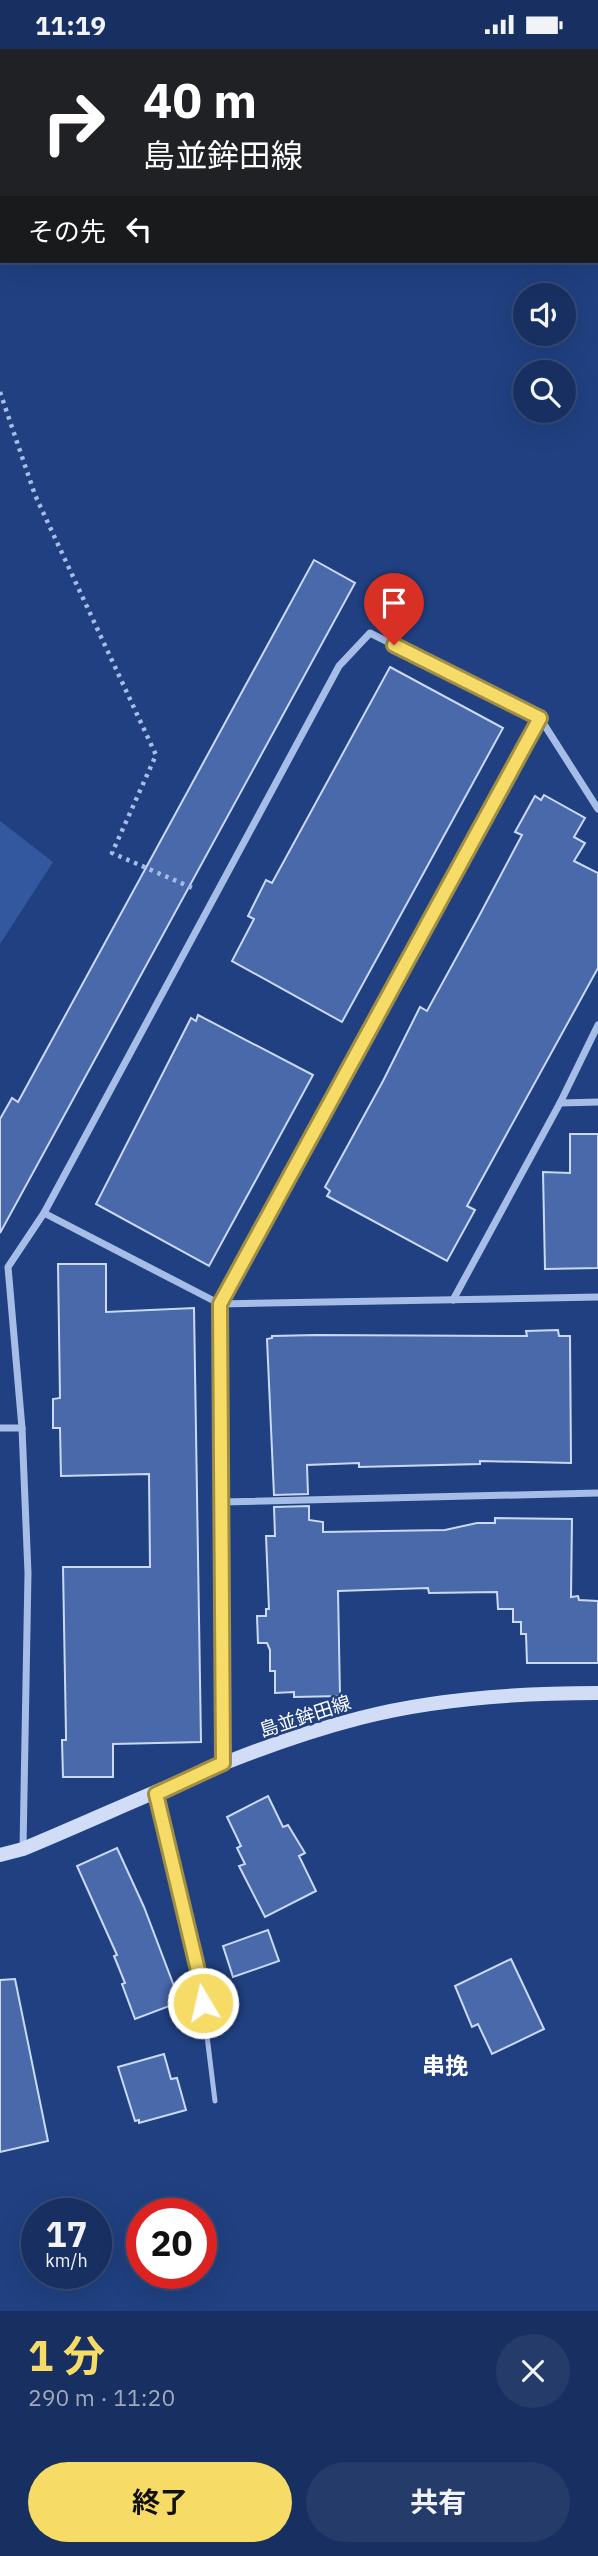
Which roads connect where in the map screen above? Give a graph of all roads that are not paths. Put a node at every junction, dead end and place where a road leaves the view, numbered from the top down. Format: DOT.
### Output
graph roads {
  1 [pos="540,718"];
  2 [pos="598,809"];
  3 [pos="598,1025"];
  4 [pos="598,1102"];
  5 [pos="560,1103"];
  6 [pos="44,1213"];
  7 [pos="598,1297"];
  8 [pos="453,1300"];
  9 [pos="220,1304"];
  10 [pos="0,1428"];
  11 [pos="22,1428"];
  12 [pos="598,1493"];
  13 [pos="222,1502"];
  14 [pos="598,1693"];
  15 [pos="223,1763"];
  16 [pos="156,1794"];
  17 [pos="23,1849"];
  18 [pos="0,1854"];
  19 [pos="215,2101"];
  1 -- 2 [label="street"];
  1 -- 6 [label="street"];
  1 -- 9 [label="street"];
  3 -- 5 [label="street"];
  4 -- 5 [label="street"];
  5 -- 8 [label="street"];
  6 -- 9 [label="street"];
  6 -- 11 [label="street"];
  7 -- 8 [label="street"];
  8 -- 9 [label="street"];
  9 -- 13 [label="street"];
  10 -- 11 [label="street"];
  11 -- 17 [label="street"];
  12 -- 13 [label="street"];
  13 -- 15 [label="street"];
  14 -- 15 [label="main road, 島並鉾田線"];
  15 -- 16 [label="main road, 島並鉾田線"];
  16 -- 17 [label="main road, 島並鉾田線"];
  16 -- 19 [label="lane"];
  17 -- 18 [label="main road, 島並鉾田線"];
}
